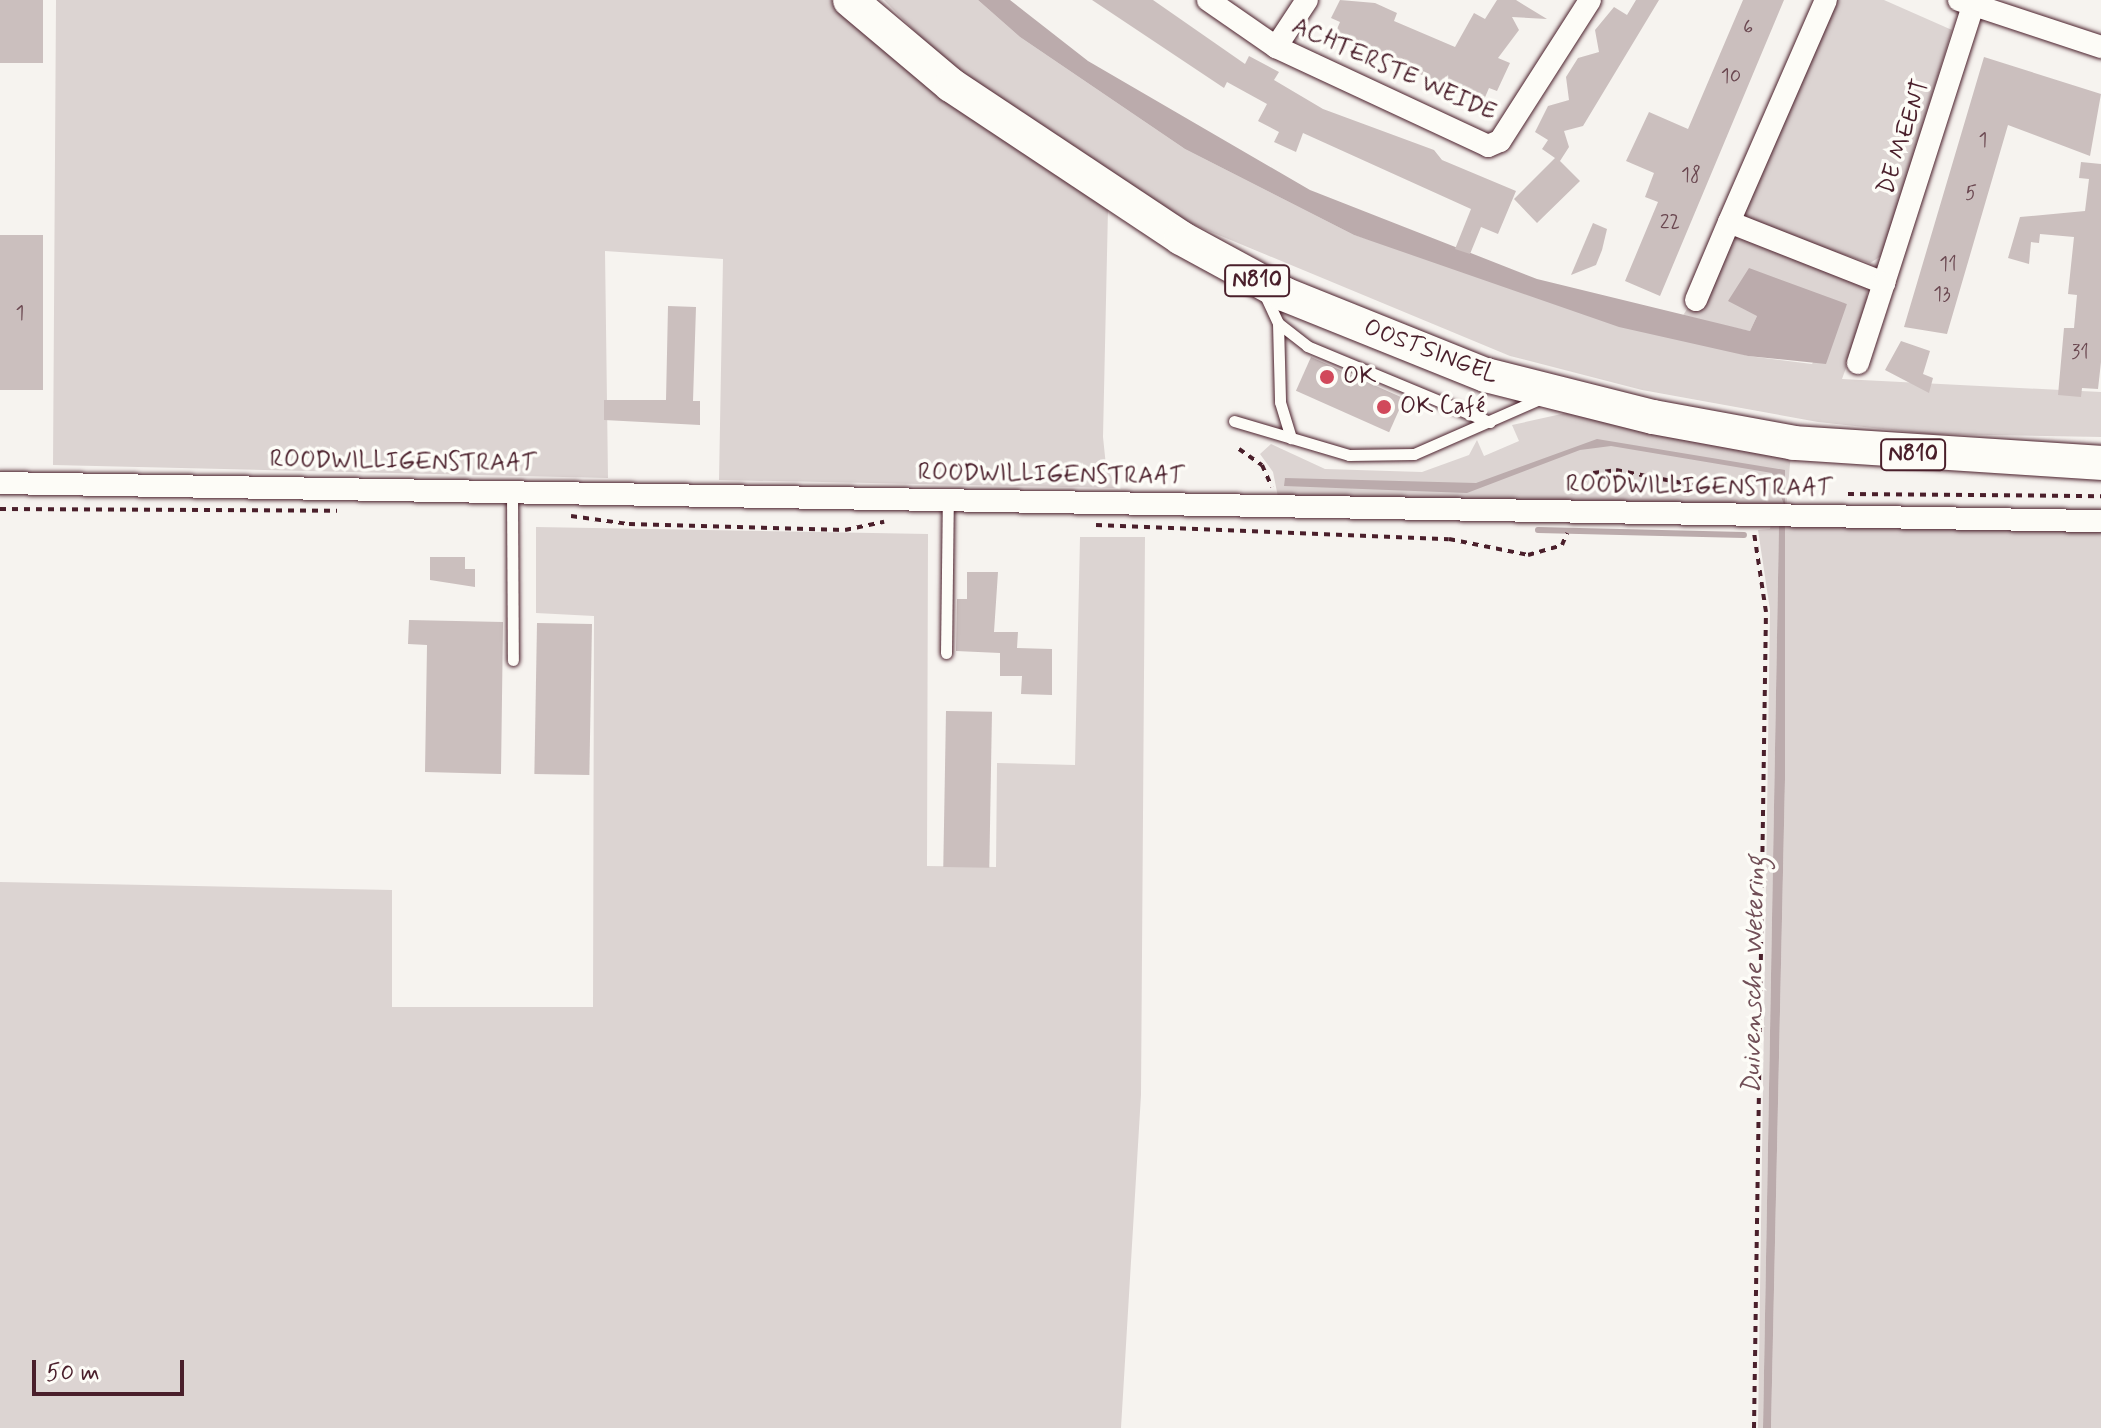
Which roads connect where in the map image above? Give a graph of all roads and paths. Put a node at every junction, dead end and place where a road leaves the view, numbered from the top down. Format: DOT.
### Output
graph roads {
  1 [pos="850,0"];
  2 [pos="1208,0"];
  3 [pos="1307,0"];
  4 [pos="1590,0"];
  5 [pos="1826,0"];
  6 [pos="1966,3"];
  7 [pos="1276,47"];
  8 [pos="2101,47"];
  9 [pos="1729,222"];
  10 [pos="1258,282"];
  11 [pos="1884,283"];
  12 [pos="1696,300"];
  13 [pos="1278,323"];
  14 [pos="1858,363"];
  15 [pos="1552,393"];
  16 [pos="1234,421"];
  17 [pos="1492,423"];
  18 [pos="1291,438"];
  19 [pos="2101,463"];
  20 [pos="0,483"];
  21 [pos="512,490"];
  22 [pos="948,499"];
  23 [pos="1754,514"];
  24 [pos="2101,521"];
  25 [pos="946,653"];
  26 [pos="513,660"];
  27 [pos="1754,1428"];
  1 -- 10 [label="main road, OOSTSINGEL / N810"];
  2 -- 7 [label="street, ACHTERSTE WEIDE"];
  3 -- 7 [label="street"];
  4 -- 7 [label="street, ACHTERSTE WEIDE"];
  5 -- 9 [label="street"];
  6 -- 8 [label="street"];
  6 -- 11 [label="street, DE MEENT"];
  9 -- 11 [label="street"];
  9 -- 12 [label="street"];
  10 -- 13 [label="lane"];
  10 -- 15 [label="main road, OOSTSINGEL / N810"];
  11 -- 14 [label="street, DE MEENT"];
  13 -- 17 [label="lane"];
  13 -- 18 [label="lane"];
  15 -- 17 [label="lane"];
  15 -- 19 [label="main road, OOSTSINGEL / N810"];
  16 -- 18 [label="lane"];
  17 -- 18 [label="lane"];
  20 -- 21 [label="street, ROODWILLIGENSTRAAT"];
  21 -- 22 [label="street, ROODWILLIGENSTRAAT"];
  21 -- 26 [label="lane"];
  22 -- 23 [label="street, ROODWILLIGENSTRAAT"];
  22 -- 25 [label="lane"];
  23 -- 24 [label="street, ROODWILLIGENSTRAAT"];
  23 -- 27 [label="path"];
}
